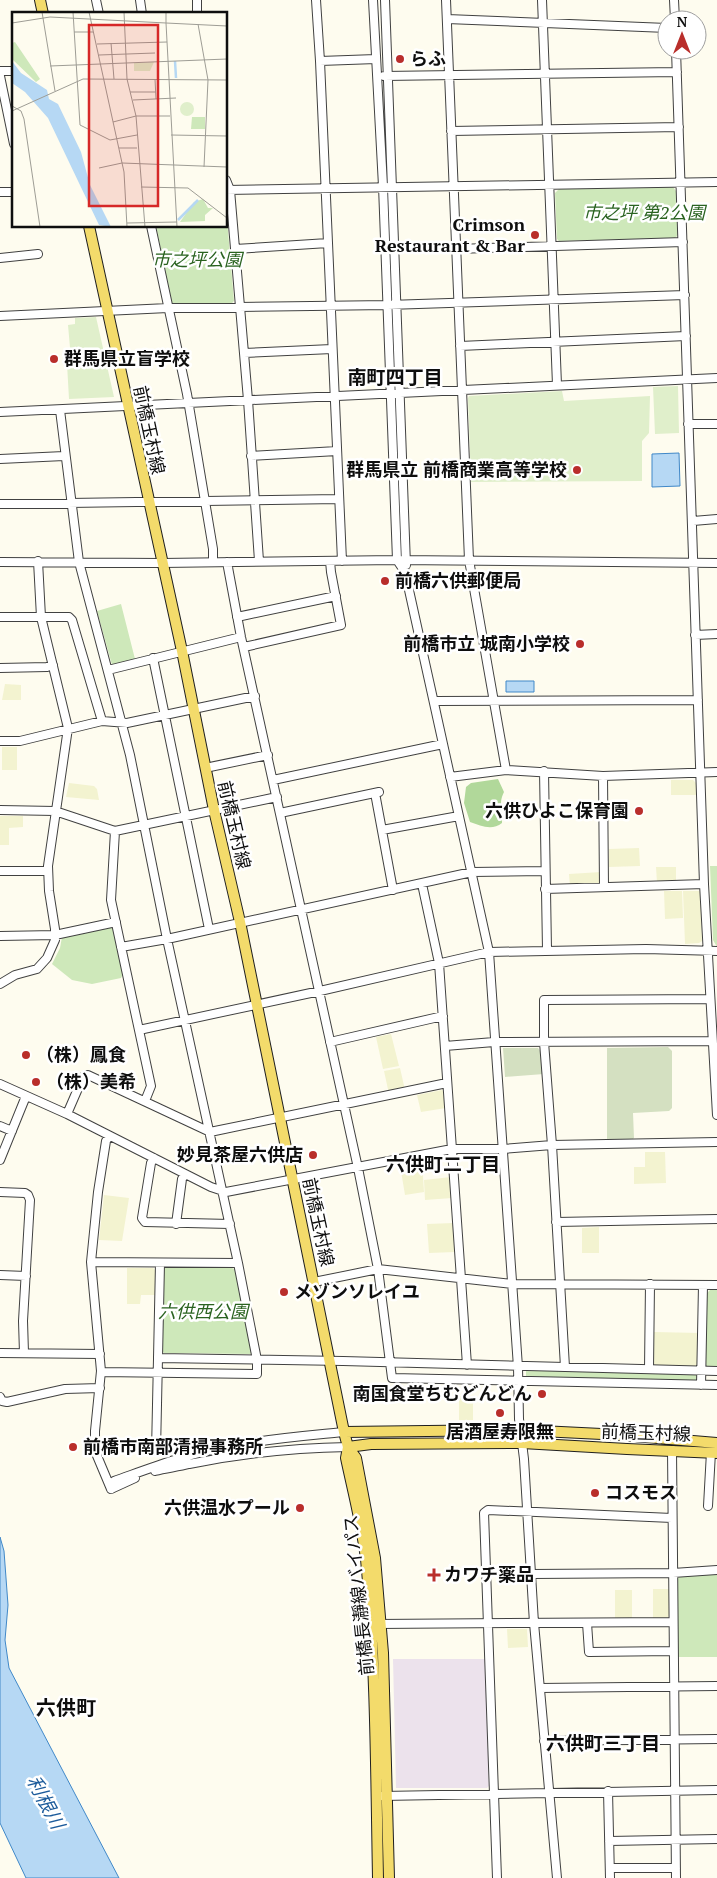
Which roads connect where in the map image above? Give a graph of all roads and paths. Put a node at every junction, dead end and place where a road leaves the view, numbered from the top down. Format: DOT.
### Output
graph roads {
  1 [pos="316,0"];
  2 [pos="373,0"];
  3 [pos="385,0"];
  4 [pos="446,0"];
  5 [pos="542,0"];
  6 [pos="447,19"];
  7 [pos="543,23"];
  8 [pos="657,28"];
  9 [pos="376,59"];
  10 [pos="676,60"];
  11 [pos="320,61"];
  12 [pos="677,72"];
  13 [pos="449,74"];
  14 [pos="545,74"];
  15 [pos="0,76"];
  16 [pos="377,76"];
  17 [pos="388,76"];
  18 [pos="679,127"];
  19 [pos="547,130"];
  20 [pos="452,131"];
  21 [pos="12,134"];
  22 [pos="680,182"];
  23 [pos="717,182"];
  24 [pos="549,184"];
  25 [pos="454,185"];
  26 [pos="383,186"];
  27 [pos="392,186"];
  28 [pos="325,188"];
  29 [pos="228,190"];
  30 [pos="89,228"];
  31 [pos="151,228"];
  32 [pos="683,242"];
  33 [pos="328,243"];
  34 [pos="552,246"];
  35 [pos="235,249"];
  36 [pos="456,249"];
  37 [pos="38,254"];
  38 [pos="0,258"];
  39 [pos="685,295"];
  40 [pos="554,299"];
  41 [pos="458,302"];
  42 [pos="397,304"];
  43 [pos="388,305"];
  44 [pos="330,306"];
  45 [pos="168,308"];
  46 [pos="240,308"];
  47 [pos="108,311"];
  48 [pos="0,316"];
  49 [pos="686,336"];
  50 [pos="555,342"];
  51 [pos="460,346"];
  52 [pos="332,349"];
  53 [pos="244,353"];
  54 [pos="717,378"];
  55 [pos="687,379"];
  56 [pos="557,386"];
  57 [pos="461,390"];
  58 [pos="400,393"];
  59 [pos="390,394"];
  60 [pos="335,396"];
  61 [pos="248,400"];
  62 [pos="189,403"];
  63 [pos="128,406"];
  64 [pos="60,410"];
  65 [pos="0,412"];
  66 [pos="688,424"];
  67 [pos="717,424"];
  68 [pos="337,451"];
  69 [pos="64,456"];
  70 [pos="252,456"];
  71 [pos="0,458"];
  72 [pos="255,499"];
  73 [pos="339,499"];
  74 [pos="148,501"];
  75 [pos="204,501"];
  76 [pos="71,502"];
  77 [pos="0,504"];
  78 [pos="717,519"];
  79 [pos="693,521"];
  80 [pos="397,560"];
  81 [pos="407,560"];
  82 [pos="469,560"];
  83 [pos="259,561"];
  84 [pos="330,561"];
  85 [pos="342,561"];
  86 [pos="0,562"];
  87 [pos="38,562"];
  88 [pos="79,562"];
  89 [pos="213,562"];
  90 [pos="227,562"];
  91 [pos="717,562"];
  92 [pos="162,563"];
  93 [pos="694,563"];
  94 [pos="405,572"];
  95 [pos="336,596"];
  96 [pos="41,617"];
  97 [pos="237,617"];
  98 [pos="0,618"];
  99 [pos="717,634"];
  100 [pos="695,635"];
  101 [pos="241,637"];
  102 [pos="244,647"];
  103 [pos="182,651"];
  104 [pos="154,658"];
  105 [pos="53,666"];
  106 [pos="0,668"];
  107 [pos="108,670"];
  108 [pos="255,696"];
  109 [pos="495,700"];
  110 [pos="698,700"];
  111 [pos="434,701"];
  112 [pos="193,710"];
  113 [pos="166,716"];
  114 [pos="102,721"];
  115 [pos="122,724"];
  116 [pos="68,728"];
  117 [pos="0,741"];
  118 [pos="442,744"];
  119 [pos="268,755"];
  120 [pos="205,768"];
  121 [pos="506,770"];
  122 [pos="544,771"];
  123 [pos="701,772"];
  124 [pos="717,772"];
  125 [pos="603,776"];
  126 [pos="450,777"];
  127 [pos="273,780"];
  128 [pos="277,797"];
  129 [pos="0,810"];
  130 [pos="214,810"];
  131 [pos="55,811"];
  132 [pos="280,813"];
  133 [pos="186,816"];
  134 [pos="459,816"];
  135 [pos="144,825"];
  136 [pos="382,830"];
  137 [pos="115,831"];
  138 [pos="0,871"];
  139 [pos="48,871"];
  140 [pos="545,871"];
  141 [pos="472,872"];
  142 [pos="422,884"];
  143 [pos="704,884"];
  144 [pos="604,887"];
  145 [pos="545,889"];
  146 [pos="393,890"];
  147 [pos="301,909"];
  148 [pos="116,922"];
  149 [pos="240,922"];
  150 [pos="209,929"];
  151 [pos="55,935"];
  152 [pos="0,936"];
  153 [pos="167,939"];
  154 [pos="121,946"];
  155 [pos="547,950"];
  156 [pos="708,951"];
  157 [pos="717,951"];
  158 [pos="489,952"];
  159 [pos="439,963"];
  160 [pos="0,984"];
  161 [pos="320,991"];
  162 [pos="710,999"];
  163 [pos="257,1005"];
  164 [pos="443,1016"];
  165 [pos="185,1019"];
  166 [pos="139,1030"];
  167 [pos="330,1042"];
  168 [pos="495,1042"];
  169 [pos="544,1042"];
  170 [pos="712,1042"];
  171 [pos="445,1046"];
  172 [pos="0,1084"];
  173 [pos="442,1084"];
  174 [pos="26,1096"];
  175 [pos="145,1102"];
  176 [pos="344,1105"];
  177 [pos="67,1114"];
  178 [pos="717,1115"];
  179 [pos="280,1118"];
  180 [pos="0,1126"];
  181 [pos="12,1131"];
  182 [pos="210,1132"];
  183 [pos="109,1136"];
  184 [pos="717,1142"];
  185 [pos="552,1145"];
  186 [pos="503,1149"];
  187 [pos="452,1150"];
  188 [pos="154,1158"];
  189 [pos="0,1160"];
  190 [pos="358,1168"];
  191 [pos="185,1174"];
  192 [pos="293,1179"];
  193 [pos="0,1192"];
  194 [pos="223,1192"];
  195 [pos="717,1219"];
  196 [pos="556,1222"];
  197 [pos="176,1224"];
  198 [pos="230,1224"];
  199 [pos="91,1262"];
  200 [pos="160,1263"];
  201 [pos="238,1263"];
  202 [pos="378,1269"];
  203 [pos="0,1274"];
  204 [pos="26,1276"];
  205 [pos="460,1278"];
  206 [pos="314,1282"];
  207 [pos="512,1284"];
  208 [pos="650,1284"];
  209 [pos="561,1285"];
  210 [pos="703,1285"];
  211 [pos="717,1285"];
  212 [pos="0,1352"];
  213 [pos="24,1353"];
  214 [pos="100,1354"];
  215 [pos="158,1358"];
  216 [pos="258,1360"];
  217 [pos="330,1361"];
  218 [pos="390,1363"];
  219 [pos="467,1365"];
  220 [pos="518,1367"];
  221 [pos="565,1367"];
  222 [pos="649,1369"];
  223 [pos="701,1370"];
  224 [pos="717,1371"];
  225 [pos="101,1372"];
  226 [pos="157,1373"];
  227 [pos="518,1381"];
  228 [pos="701,1385"];
  229 [pos="717,1385"];
  230 [pos="100,1388"];
  231 [pos="0,1397"];
  232 [pos="520,1430"];
  233 [pos="344,1432"];
  234 [pos="717,1442"];
  235 [pos="522,1443"];
  236 [pos="348,1446"];
  237 [pos="672,1450"];
  238 [pos="156,1451"];
  239 [pos="714,1452"];
  240 [pos="112,1489"];
  241 [pos="708,1506"];
  242 [pos="526,1511"];
  243 [pos="672,1518"];
  244 [pos="717,1570"];
  245 [pos="673,1573"];
  246 [pos="532,1574"];
  247 [pos="672,1622"];
  248 [pos="487,1623"];
  249 [pos="534,1623"];
  250 [pos="587,1623"];
  251 [pos="370,1624"];
  252 [pos="381,1624"];
  253 [pos="673,1651"];
  254 [pos="673,1686"];
  255 [pos="717,1686"];
  256 [pos="540,1688"];
  257 [pos="717,1739"];
  258 [pos="674,1740"];
  259 [pos="544,1741"];
  260 [pos="717,1790"];
  261 [pos="608,1791"];
  262 [pos="675,1792"];
  263 [pos="549,1794"];
  264 [pos="495,1795"];
  265 [pos="382,1796"];
  266 [pos="717,1839"];
  267 [pos="676,1840"];
  268 [pos="609,1841"];
  269 [pos="610,1868"];
  270 [pos="676,1868"];
  271 [pos="378,1878"];
  272 [pos="389,1878"];
  273 [pos="497,1878"];
  274 [pos="557,1878"];
  275 [pos="610,1878"];
  276 [pos="676,1878"];
  1 -- 11 [label="street"];
  2 -- 9 [label="street"];
  3 -- 17 [label="street"];
  4 -- 6 [label="street"];
  5 -- 7 [label="street"];
  6 -- 7 [label="street"];
  6 -- 13 [label="street"];
  7 -- 8 [label="street"];
  7 -- 14 [label="street"];
  9 -- 11 [label="street"];
  9 -- 16 [label="street"];
  10 -- 12 [label="street"];
  11 -- 28 [label="street"];
  12 -- 14 [label="street"];
  12 -- 18 [label="street"];
  13 -- 14 [label="street"];
  13 -- 17 [label="street"];
  13 -- 20 [label="street"];
  14 -- 19 [label="street"];
  15 -- 21 [label="street"];
  16 -- 17 [label="street"];
  16 -- 26 [label="street"];
  17 -- 27 [label="street"];
  18 -- 19 [label="street"];
  18 -- 22 [label="street"];
  19 -- 20 [label="street"];
  19 -- 24 [label="street"];
  20 -- 25 [label="street"];
  22 -- 23 [label="street"];
  22 -- 24 [label="street"];
  22 -- 32 [label="street"];
  24 -- 25 [label="street"];
  24 -- 34 [label="street"];
  25 -- 27 [label="street"];
  25 -- 36 [label="street"];
  26 -- 27 [label="street"];
  26 -- 28 [label="street"];
  26 -- 43 [label="street"];
  27 -- 42 [label="street"];
  28 -- 29 [label="street"];
  28 -- 33 [label="street"];
  29 -- 35 [label="street"];
  30 -- 47 [label="main road, 前橋玉村線"];
  31 -- 45 [label="street"];
  32 -- 34 [label="street"];
  32 -- 39 [label="street"];
  33 -- 35 [label="street"];
  33 -- 44 [label="street"];
  34 -- 36 [label="street"];
  34 -- 40 [label="street"];
  35 -- 46 [label="street"];
  36 -- 41 [label="street"];
  37 -- 38 [label="street"];
  39 -- 40 [label="street"];
  39 -- 49 [label="street"];
  40 -- 41 [label="street"];
  40 -- 50 [label="street"];
  41 -- 42 [label="street"];
  41 -- 51 [label="street"];
  42 -- 43 [label="street"];
  42 -- 58 [label="street"];
  43 -- 44 [label="street"];
  43 -- 59 [label="street"];
  44 -- 46 [label="street"];
  44 -- 52 [label="street"];
  45 -- 46 [label="street"];
  45 -- 47 [label="street"];
  45 -- 62 [label="street"];
  46 -- 53 [label="street"];
  47 -- 48 [label="street"];
  47 -- 63 [label="main road, 前橋玉村線"];
  49 -- 50 [label="street"];
  49 -- 55 [label="street"];
  50 -- 51 [label="street"];
  50 -- 56 [label="street"];
  51 -- 57 [label="street"];
  52 -- 53 [label="street"];
  52 -- 60 [label="street"];
  53 -- 61 [label="street"];
  54 -- 55 [label="street"];
  55 -- 56 [label="street"];
  55 -- 66 [label="street"];
  56 -- 57 [label="street"];
  57 -- 58 [label="street"];
  57 -- 82 [label="street"];
  58 -- 59 [label="street"];
  58 -- 81 [label="street"];
  59 -- 60 [label="street"];
  59 -- 80 [label="street"];
  60 -- 61 [label="street"];
  60 -- 68 [label="street"];
  61 -- 62 [label="street"];
  61 -- 70 [label="street"];
  62 -- 63 [label="street"];
  62 -- 75 [label="street"];
  63 -- 64 [label="street"];
  63 -- 74 [label="main road, 前橋玉村線"];
  64 -- 65 [label="street"];
  64 -- 69 [label="street"];
  66 -- 67 [label="street"];
  66 -- 79 [label="street"];
  68 -- 70 [label="street"];
  68 -- 73 [label="street"];
  69 -- 71 [label="street"];
  69 -- 76 [label="street"];
  70 -- 72 [label="street"];
  72 -- 73 [label="street"];
  72 -- 75 [label="street"];
  72 -- 83 [label="street"];
  73 -- 85 [label="street"];
  74 -- 75 [label="street"];
  74 -- 76 [label="street"];
  74 -- 92 [label="main road, 前橋玉村線"];
  75 -- 89 [label="street"];
  76 -- 77 [label="street"];
  76 -- 88 [label="street"];
  78 -- 79 [label="street"];
  79 -- 93 [label="street"];
  80 -- 81 [label="street"];
  80 -- 85 [label="street"];
  80 -- 94 [label="street"];
  81 -- 82 [label="street"];
  81 -- 94 [label="street"];
  82 -- 93 [label="street"];
  82 -- 109 [label="street"];
  83 -- 84 [label="street"];
  83 -- 90 [label="street"];
  84 -- 85 [label="street"];
  84 -- 95 [label="street"];
  86 -- 87 [label="street"];
  87 -- 88 [label="street"];
  87 -- 96 [label="street"];
  88 -- 92 [label="street"];
  88 -- 107 [label="street"];
  89 -- 90 [label="street"];
  89 -- 92 [label="street"];
  90 -- 97 [label="street"];
  91 -- 93 [label="street"];
  92 -- 103 [label="main road, 前橋玉村線"];
  93 -- 100 [label="street"];
  94 -- 111 [label="street"];
  95 -- 97 [label="street"];
  95 -- 102 [label="street"];
  96 -- 98 [label="street"];
  96 -- 105 [label="street"];
  96 -- 114 [label="street"];
  97 -- 101 [label="street"];
  99 -- 100 [label="street"];
  100 -- 110 [label="street"];
  101 -- 102 [label="street"];
  101 -- 103 [label="street"];
  102 -- 108 [label="street"];
  103 -- 104 [label="street"];
  103 -- 112 [label="main road, 前橋玉村線"];
  104 -- 107 [label="street"];
  104 -- 113 [label="street"];
  105 -- 106 [label="street"];
  105 -- 116 [label="street"];
  107 -- 115 [label="street"];
  108 -- 112 [label="street"];
  108 -- 119 [label="street"];
  109 -- 110 [label="street"];
  109 -- 111 [label="street"];
  109 -- 121 [label="street"];
  110 -- 123 [label="street"];
  111 -- 118 [label="street"];
  112 -- 113 [label="street"];
  112 -- 120 [label="main road, 前橋玉村線"];
  113 -- 115 [label="street"];
  113 -- 133 [label="street"];
  114 -- 115 [label="street"];
  114 -- 116 [label="street"];
  115 -- 135 [label="street"];
  116 -- 117 [label="street"];
  116 -- 131 [label="street"];
  118 -- 126 [label="street"];
  118 -- 127 [label="street"];
  119 -- 120 [label="street"];
  119 -- 127 [label="street"];
  120 -- 130 [label="main road, 前橋玉村線"];
  121 -- 122 [label="street"];
  121 -- 126 [label="street"];
  122 -- 125 [label="street"];
  122 -- 140 [label="street"];
  123 -- 124 [label="street"];
  123 -- 125 [label="street"];
  123 -- 143 [label="street"];
  125 -- 144 [label="street"];
  126 -- 134 [label="street"];
  127 -- 128 [label="street"];
  128 -- 130 [label="street"];
  128 -- 132 [label="street"];
  129 -- 131 [label="street"];
  130 -- 133 [label="street"];
  130 -- 149 [label="main road, 前橋玉村線"];
  131 -- 137 [label="street"];
  131 -- 139 [label="street"];
  132 -- 136 [label="street"];
  132 -- 147 [label="street"];
  133 -- 135 [label="street"];
  133 -- 150 [label="street"];
  134 -- 136 [label="street"];
  134 -- 141 [label="street"];
  135 -- 137 [label="street"];
  135 -- 153 [label="street"];
  136 -- 146 [label="street"];
  137 -- 148 [label="street"];
  138 -- 139 [label="street"];
  139 -- 151 [label="street"];
  140 -- 141 [label="street"];
  140 -- 145 [label="street"];
  141 -- 142 [label="street"];
  141 -- 158 [label="street"];
  142 -- 146 [label="street"];
  142 -- 159 [label="street"];
  143 -- 144 [label="street"];
  143 -- 156 [label="street"];
  144 -- 145 [label="street"];
  145 -- 155 [label="street"];
  146 -- 147 [label="street"];
  147 -- 149 [label="street"];
  147 -- 161 [label="street"];
  148 -- 151 [label="street"];
  148 -- 154 [label="street"];
  149 -- 150 [label="street"];
  149 -- 163 [label="main road, 前橋玉村線"];
  150 -- 153 [label="street"];
  151 -- 152 [label="street"];
  151 -- 160 [label="street"];
  153 -- 154 [label="street"];
  153 -- 165 [label="street"];
  154 -- 166 [label="street"];
  155 -- 156 [label="street"];
  155 -- 158 [label="street"];
  156 -- 157 [label="street"];
  156 -- 162 [label="street"];
  158 -- 159 [label="street"];
  158 -- 168 [label="street"];
  159 -- 161 [label="street"];
  159 -- 164 [label="street"];
  161 -- 163 [label="street"];
  161 -- 167 [label="street"];
  162 -- 169 [label="street"];
  162 -- 170 [label="street"];
  163 -- 165 [label="street"];
  163 -- 179 [label="main road, 前橋玉村線"];
  164 -- 167 [label="street"];
  164 -- 171 [label="street"];
  165 -- 166 [label="street"];
  165 -- 182 [label="street"];
  166 -- 175 [label="street"];
  167 -- 176 [label="street"];
  168 -- 169 [label="street"];
  168 -- 171 [label="street"];
  168 -- 186 [label="street"];
  169 -- 170 [label="street"];
  169 -- 185 [label="street"];
  170 -- 178 [label="street"];
  171 -- 187 [label="street"];
  172 -- 174 [label="street"];
  173 -- 176 [label="street"];
  174 -- 177 [label="street"];
  174 -- 181 [label="street"];
  175 -- 177 [label="street"];
  175 -- 182 [label="street"];
  176 -- 179 [label="street"];
  176 -- 190 [label="street"];
  177 -- 183 [label="street"];
  179 -- 182 [label="street"];
  179 -- 192 [label="main road, 前橋玉村線"];
  180 -- 181 [label="street"];
  181 -- 189 [label="street"];
  182 -- 194 [label="street"];
  183 -- 188 [label="street"];
  183 -- 199 [label="street"];
  184 -- 185 [label="street"];
  185 -- 186 [label="street"];
  185 -- 196 [label="street"];
  186 -- 187 [label="street"];
  186 -- 207 [label="street"];
  187 -- 190 [label="street"];
  187 -- 205 [label="street"];
  188 -- 191 [label="street"];
  188 -- 197 [label="street"];
  190 -- 192 [label="street"];
  190 -- 202 [label="street"];
  191 -- 194 [label="street"];
  191 -- 197 [label="street"];
  192 -- 194 [label="street"];
  192 -- 206 [label="main road, 前橋玉村線"];
  193 -- 204 [label="street"];
  194 -- 198 [label="street"];
  195 -- 196 [label="street"];
  196 -- 209 [label="street"];
  197 -- 198 [label="street"];
  198 -- 201 [label="street"];
  199 -- 200 [label="street"];
  199 -- 214 [label="street"];
  200 -- 201 [label="street"];
  200 -- 215 [label="street"];
  201 -- 216 [label="street"];
  202 -- 205 [label="street"];
  202 -- 206 [label="street"];
  202 -- 218 [label="street"];
  203 -- 204 [label="street"];
  204 -- 213 [label="street"];
  205 -- 207 [label="street"];
  205 -- 219 [label="street"];
  206 -- 217 [label="main road, 前橋玉村線"];
  207 -- 209 [label="street"];
  207 -- 220 [label="street"];
  208 -- 209 [label="street"];
  208 -- 210 [label="street"];
  208 -- 222 [label="street"];
  209 -- 221 [label="street"];
  210 -- 211 [label="street"];
  210 -- 223 [label="street"];
  212 -- 213 [label="street"];
  213 -- 214 [label="street"];
  214 -- 225 [label="street"];
  215 -- 216 [label="street"];
  215 -- 226 [label="street"];
  216 -- 217 [label="street"];
  216 -- 226 [label="street"];
  217 -- 218 [label="street"];
  217 -- 233 [label="main road, 前橋玉村線"];
  218 -- 219 [label="street"];
  218 -- 227 [label="street"];
  219 -- 220 [label="street"];
  220 -- 221 [label="street"];
  220 -- 227 [label="street"];
  221 -- 222 [label="street"];
  222 -- 223 [label="street"];
  223 -- 224 [label="street"];
  223 -- 228 [label="street"];
  225 -- 226 [label="street"];
  225 -- 230 [label="street"];
  226 -- 238 [label="street"];
  227 -- 228 [label="street"];
  227 -- 232 [label="street"];
  228 -- 229 [label="street"];
  230 -- 231 [label="street"];
  230 -- 240 [label="street"];
  232 -- 233 [label="main road, 前橋玉村線"];
  232 -- 234 [label="main road, 前橋玉村線"];
  232 -- 235 [label="street"];
  233 -- 236 [label="main road, 前橋玉村線"];
  233 -- 240 [label="street"];
  235 -- 236 [label="main road, 前橋玉村線"];
  235 -- 237 [label="main road, 前橋玉村線"];
  235 -- 242 [label="street"];
  236 -- 240 [label="street"];
  236 -- 251 [label="main road, 前橋長瀞線バイパス"];
  236 -- 252 [label="main road, 前橋長瀞線バイパス"];
  237 -- 239 [label="main road, 前橋玉村線"];
  237 -- 243 [label="street"];
  239 -- 241 [label="street"];
  242 -- 243 [label="street"];
  242 -- 246 [label="street"];
  242 -- 248 [label="street"];
  243 -- 245 [label="street"];
  244 -- 245 [label="street"];
  245 -- 246 [label="street"];
  245 -- 247 [label="street"];
  246 -- 249 [label="street"];
  247 -- 250 [label="street"];
  247 -- 253 [label="street"];
  248 -- 249 [label="street"];
  248 -- 252 [label="street"];
  248 -- 264 [label="street"];
  249 -- 250 [label="street"];
  249 -- 256 [label="street"];
  250 -- 253 [label="street"];
  251 -- 252 [label="street"];
  251 -- 265 [label="main road, 前橋長瀞線バイパス"];
  252 -- 265 [label="main road, 前橋長瀞線バイパス"];
  253 -- 254 [label="street"];
  254 -- 255 [label="street"];
  254 -- 256 [label="street"];
  254 -- 258 [label="street"];
  256 -- 259 [label="street"];
  257 -- 258 [label="street"];
  258 -- 259 [label="street"];
  258 -- 262 [label="street"];
  259 -- 263 [label="street"];
  260 -- 262 [label="street"];
  261 -- 262 [label="street"];
  261 -- 263 [label="street"];
  261 -- 268 [label="street"];
  262 -- 267 [label="street"];
  263 -- 264 [label="street"];
  263 -- 274 [label="street"];
  264 -- 265 [label="street"];
  264 -- 273 [label="street"];
  265 -- 271 [label="main road, 前橋長瀞線バイパス"];
  265 -- 272 [label="main road, 前橋長瀞線バイパス"];
  266 -- 267 [label="street"];
  267 -- 268 [label="street"];
  267 -- 270 [label="street"];
  268 -- 269 [label="street"];
  269 -- 270 [label="street"];
  269 -- 275 [label="street"];
  270 -- 276 [label="street"];
}
